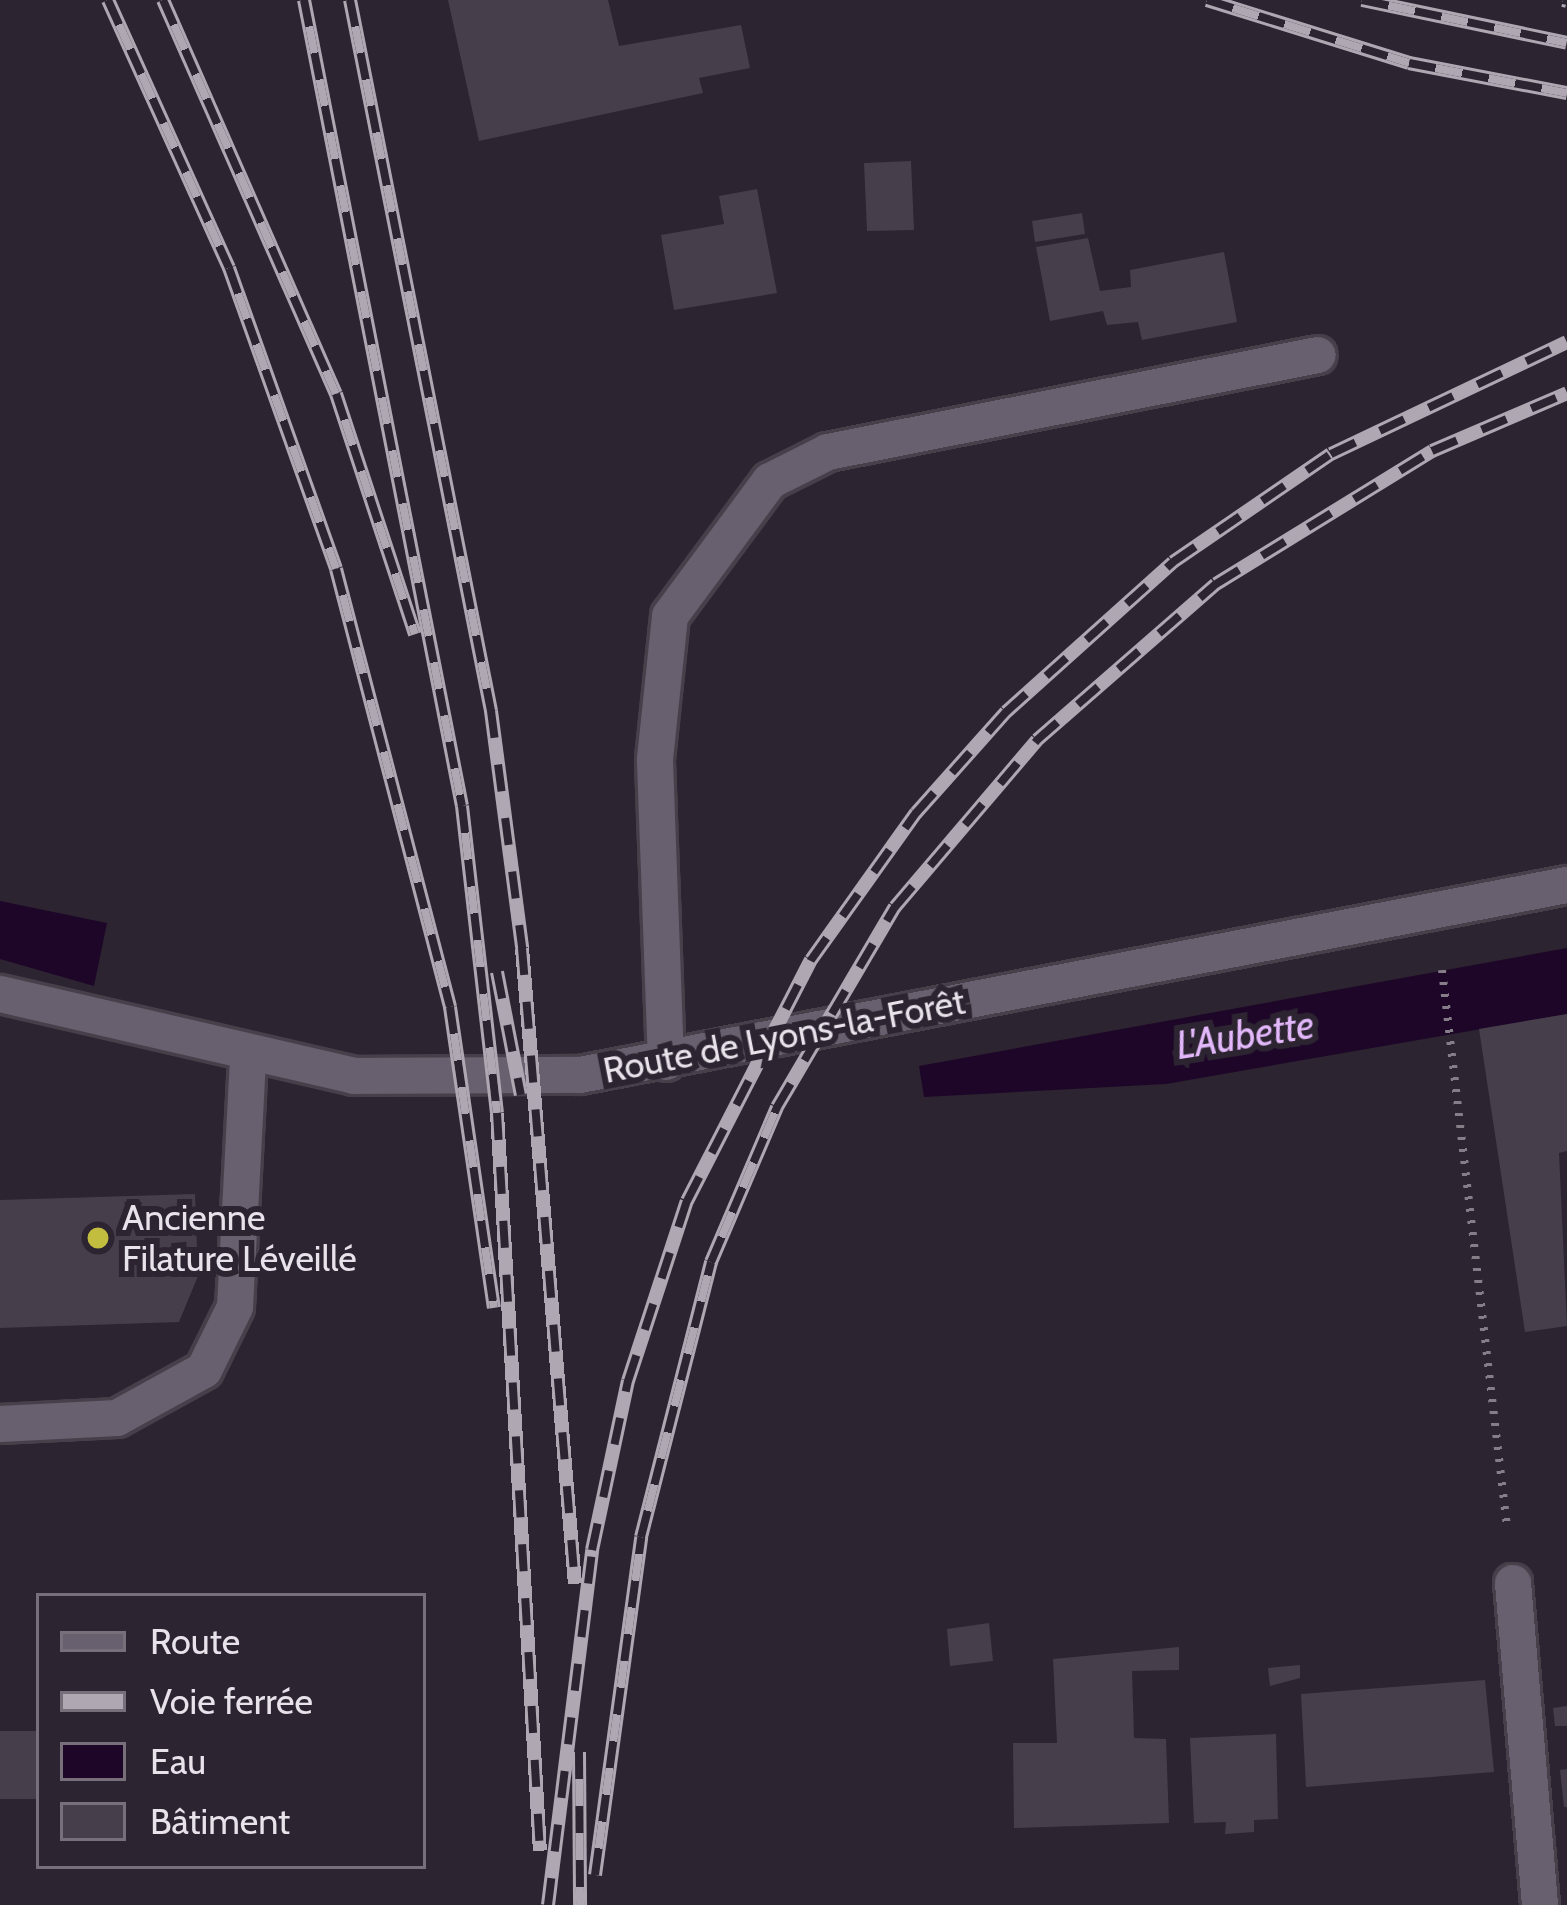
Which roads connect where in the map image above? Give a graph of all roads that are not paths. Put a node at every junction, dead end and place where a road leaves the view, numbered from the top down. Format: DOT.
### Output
graph roads {
  1 [pos="1317,355"];
  2 [pos="1567,885"];
  3 [pos="0,994"];
  4 [pos="248,1056"];
  5 [pos="666,1062"];
  6 [pos="0,1424"];
  7 [pos="1514,1582"];
  8 [pos="1540,1905"];
  1 -- 5 [label="street"];
  2 -- 5 [label="street, Route de Lyons-la-Forêt"];
  3 -- 4 [label="street, Route de Lyons-la-Forêt"];
  4 -- 5 [label="street, Route de Lyons-la-Forêt"];
  4 -- 6 [label="street"];
  7 -- 8 [label="street"];
}
